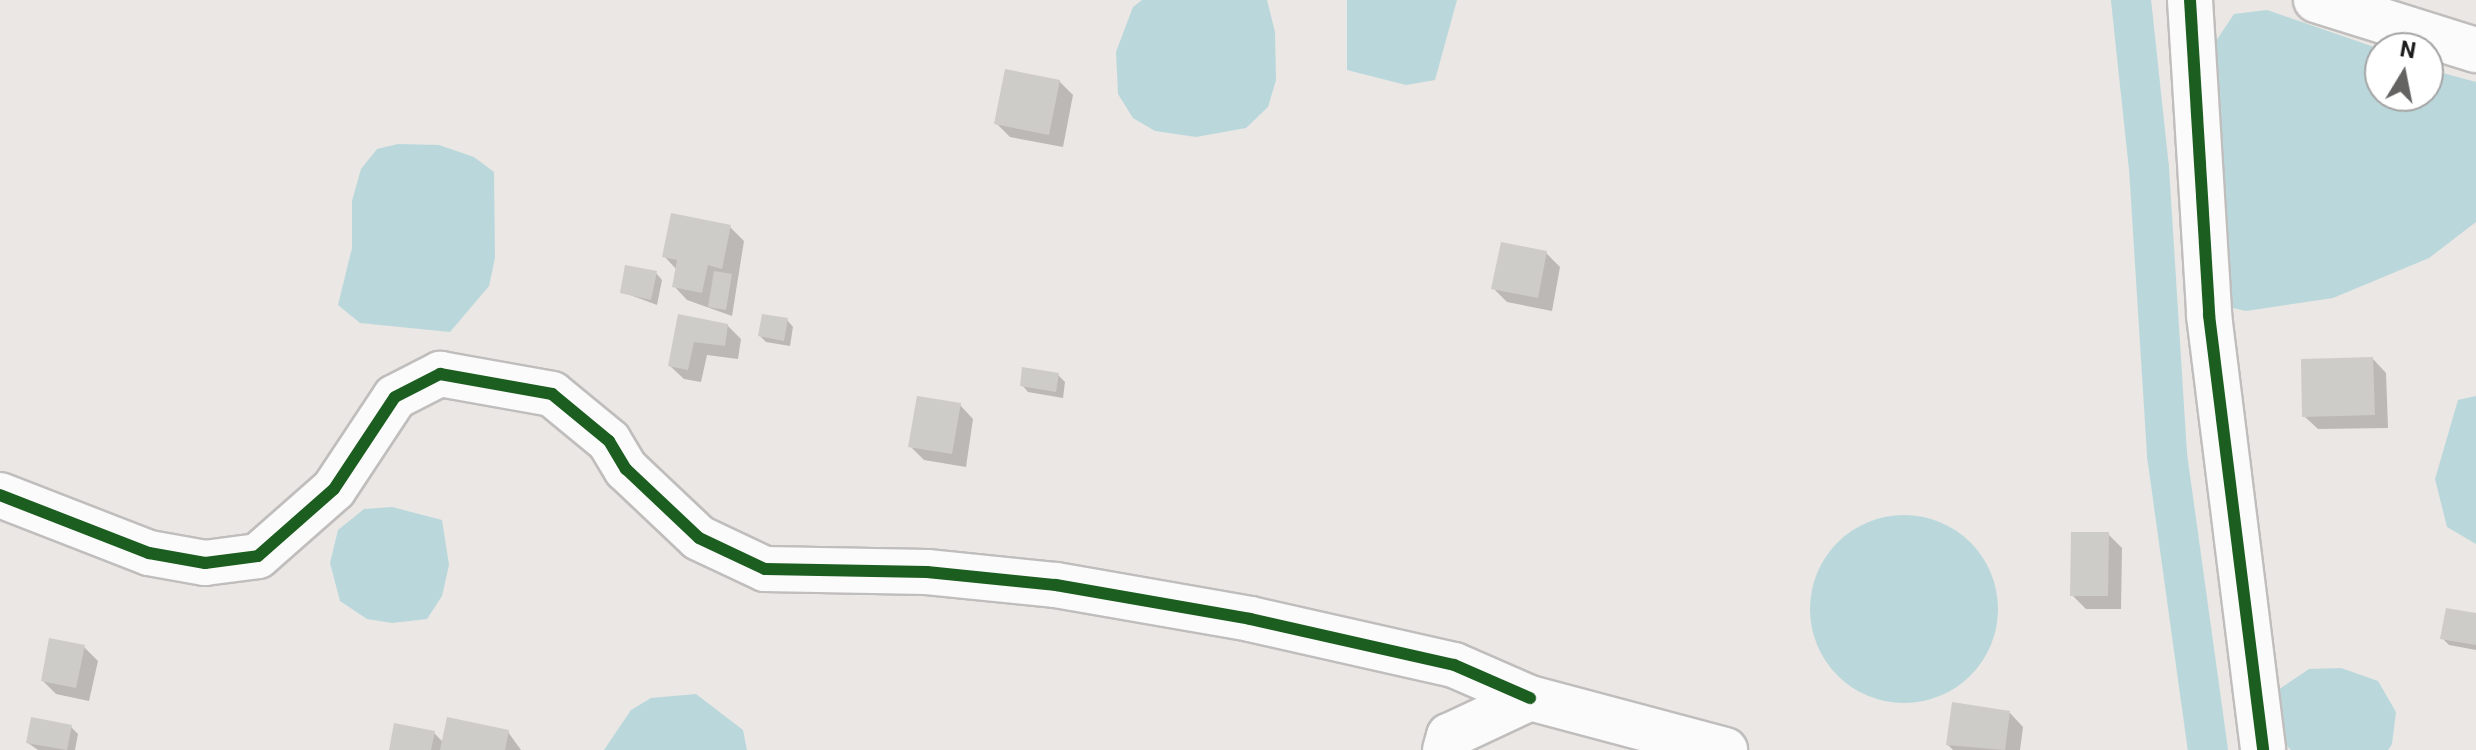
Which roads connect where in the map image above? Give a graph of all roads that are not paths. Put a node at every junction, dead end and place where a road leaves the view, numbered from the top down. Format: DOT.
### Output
graph roads {
  1 [pos="2190,0"];
  2 [pos="2316,0"];
  3 [pos="2476,50"];
  4 [pos="0,495"];
  5 [pos="1530,698"];
  6 [pos="1445,750"];
  7 [pos="1725,750"];
  8 [pos="2263,750"];
  1 -- 8 [label="street"];
  2 -- 3 [label="street"];
  4 -- 5 [label="street"];
  5 -- 6 [label="street"];
  5 -- 7 [label="street"];
}
